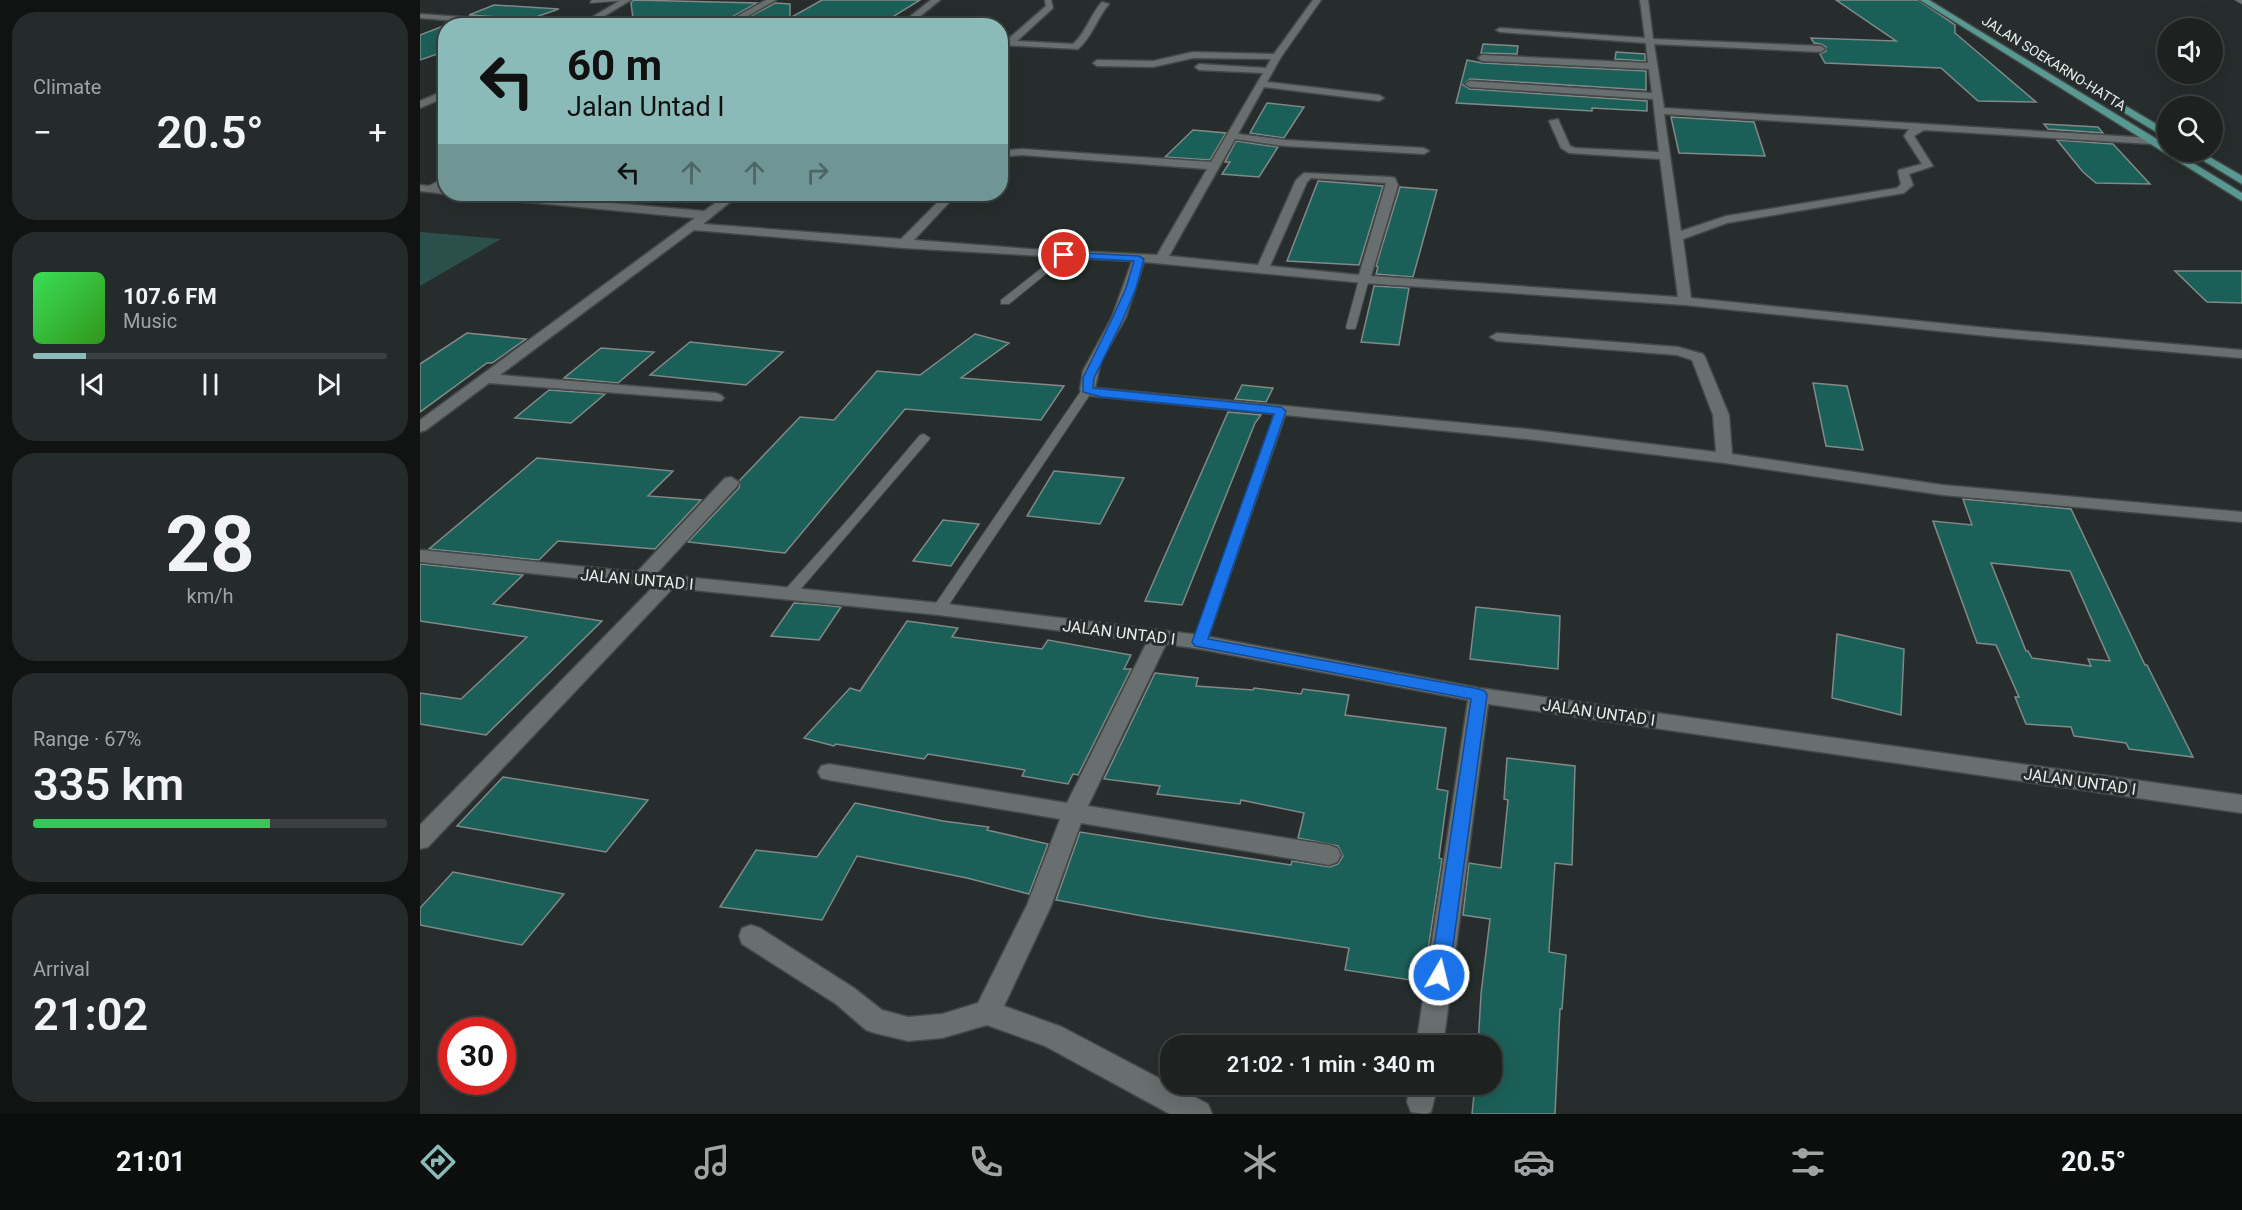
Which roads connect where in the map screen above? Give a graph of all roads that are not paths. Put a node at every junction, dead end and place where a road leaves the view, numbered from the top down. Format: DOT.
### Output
graph roads {
  1 [pos="627,0"];
  2 [pos="772,0"];
  3 [pos="936,0"];
  4 [pos="1317,0"];
  5 [pos="1644,0"];
  6 [pos="1924,0"];
  7 [pos="592,2"];
  8 [pos="1048,2"];
  9 [pos="1105,4"];
  10 [pos="420,16"];
  11 [pos="448,18"];
  12 [pos="594,18"];
  13 [pos="738,18"];
  14 [pos="912,18"];
  15 [pos="1500,30"];
  16 [pos="1008,41"];
  17 [pos="1650,41"];
  18 [pos="1008,43"];
  19 [pos="1821,49"];
  20 [pos="1277,57"];
  21 [pos="1482,58"];
  22 [pos="1097,63"];
  23 [pos="1158,64"];
  24 [pos="1652,66"];
  25 [pos="1269,71"];
  26 [pos="1262,84"];
  27 [pos="1470,84"];
  28 [pos="1656,96"];
  29 [pos="438,97"];
  30 [pos="1379,98"];
  31 [pos="2109,100"];
  32 [pos="420,105"];
  33 [pos="1661,111"];
  34 [pos="1554,121"];
  35 [pos="1926,126"];
  36 [pos="2157,129"];
  37 [pos="1232,136"];
  38 [pos="2151,141"];
  39 [pos="2157,145"];
  40 [pos="1424,151"];
  41 [pos="1008,153"];
  42 [pos="1666,156"];
  43 [pos="2185,162"];
  44 [pos="2211,162"];
  45 [pos="1216,166"];
  46 [pos="2242,181"];
  47 [pos="438,182"];
  48 [pos="423,189"];
  49 [pos="438,190"];
  50 [pos="2242,198"];
  51 [pos="552,201"];
  52 [pos="725,201"];
  53 [pos="945,201"];
  54 [pos="705,215"];
  55 [pos="689,226"];
  56 [pos="1677,237"];
  57 [pos="903,244"];
  58 [pos="1064,255"];
  59 [pos="1139,259"];
  60 [pos="1161,259"];
  61 [pos="1262,270"];
  62 [pos="1364,279"];
  63 [pos="1685,301"];
  64 [pos="1005,302"];
  65 [pos="1351,327"];
  66 [pos="1497,337"];
  67 [pos="2242,354"];
  68 [pos="486,378"];
  69 [pos="1087,390"];
  70 [pos="716,398"];
  71 [pos="1281,411"];
  72 [pos="420,427"];
  73 [pos="924,438"];
  74 [pos="1724,458"];
  75 [pos="731,482"];
  76 [pos="2242,517"];
  77 [pos="420,556"];
  78 [pos="640,580"];
  79 [pos="669,581"];
  80 [pos="789,595"];
  81 [pos="939,609"];
  82 [pos="1159,638"];
  83 [pos="1200,642"];
  84 [pos="1479,695"];
  85 [pos="829,772"];
  86 [pos="2242,804"];
  87 [pos="1074,812"];
  88 [pos="420,840"];
  89 [pos="1329,855"];
  90 [pos="751,936"];
  91 [pos="987,1013"];
  92 [pos="1431,1035"];
  93 [pos="1197,1114"];
  1 -- 7 [label="lane"];
  1 -- 12 [label="street"];
  2 -- 13 [label="street"];
  3 -- 14 [label="street"];
  4 -- 20 [label="street"];
  5 -- 17 [label="street"];
  6 -- 38 [label="main road, JALAN SOEKARNO-HATTA"];
  8 -- 16 [label="street"];
  9 -- 18 [label="street"];
  10 -- 11 [label="street"];
  15 -- 17 [label="street"];
  17 -- 19 [label="street"];
  17 -- 24 [label="street"];
  20 -- 23 [label="street"];
  20 -- 25 [label="street"];
  21 -- 24 [label="street"];
  22 -- 23 [label="street"];
  23 -- 25 [label="street"];
  24 -- 28 [label="street"];
  25 -- 26 [label="street"];
  26 -- 30 [label="street"];
  26 -- 37 [label="street"];
  27 -- 28 [label="street"];
  28 -- 33 [label="street"];
  29 -- 32 [label="street"];
  31 -- 36 [label="main road, JALAN SOEKARNO-HATTA"];
  33 -- 35 [label="street"];
  33 -- 42 [label="street"];
  34 -- 42 [label="street"];
  35 -- 38 [label="street"];
  35 -- 56 [label="street"];
  37 -- 40 [label="street"];
  37 -- 45 [label="street"];
  38 -- 39 [label="main road, JALAN SOEKARNO-HATTA"];
  41 -- 45 [label="street"];
  42 -- 56 [label="street"];
  43 -- 50 [label="main road, JALAN SOEKARNO-HATTA"];
  44 -- 46 [label="main road"];
  45 -- 60 [label="street"];
  47 -- 48 [label="lane"];
  48 -- 49 [label="street"];
  51 -- 54 [label="street"];
  52 -- 54 [label="street"];
  53 -- 57 [label="street"];
  54 -- 55 [label="street"];
  55 -- 57 [label="street"];
  55 -- 68 [label="street"];
  56 -- 63 [label="street"];
  57 -- 58 [label="street"];
  58 -- 59 [label="street"];
  58 -- 64 [label="lane"];
  59 -- 60 [label="street"];
  59 -- 69 [label="street"];
  60 -- 61 [label="street"];
  61 -- 62 [label="street"];
  61 -- 62 [label="street"];
  62 -- 63 [label="street"];
  62 -- 65 [label="lane"];
  63 -- 67 [label="street"];
  66 -- 74 [label="street"];
  68 -- 70 [label="street"];
  68 -- 72 [label="street"];
  69 -- 71 [label="street"];
  69 -- 81 [label="lane"];
  71 -- 74 [label="street"];
  71 -- 83 [label="lane"];
  73 -- 80 [label="lane"];
  74 -- 76 [label="street"];
  75 -- 78 [label="street"];
  77 -- 78 [label="street, JALAN UNTAD I"];
  78 -- 79 [label="street, JALAN UNTAD I"];
  79 -- 80 [label="street, JALAN UNTAD I"];
  79 -- 88 [label="street"];
  80 -- 81 [label="street, JALAN UNTAD I"];
  81 -- 82 [label="street, JALAN UNTAD I"];
  82 -- 83 [label="street, JALAN UNTAD I"];
  82 -- 87 [label="street"];
  83 -- 84 [label="street, JALAN UNTAD I"];
  84 -- 86 [label="street, JALAN UNTAD I"];
  84 -- 92 [label="street"];
  85 -- 87 [label="street"];
  87 -- 89 [label="street"];
  87 -- 91 [label="street"];
  90 -- 91 [label="street"];
  91 -- 93 [label="street"];
}
